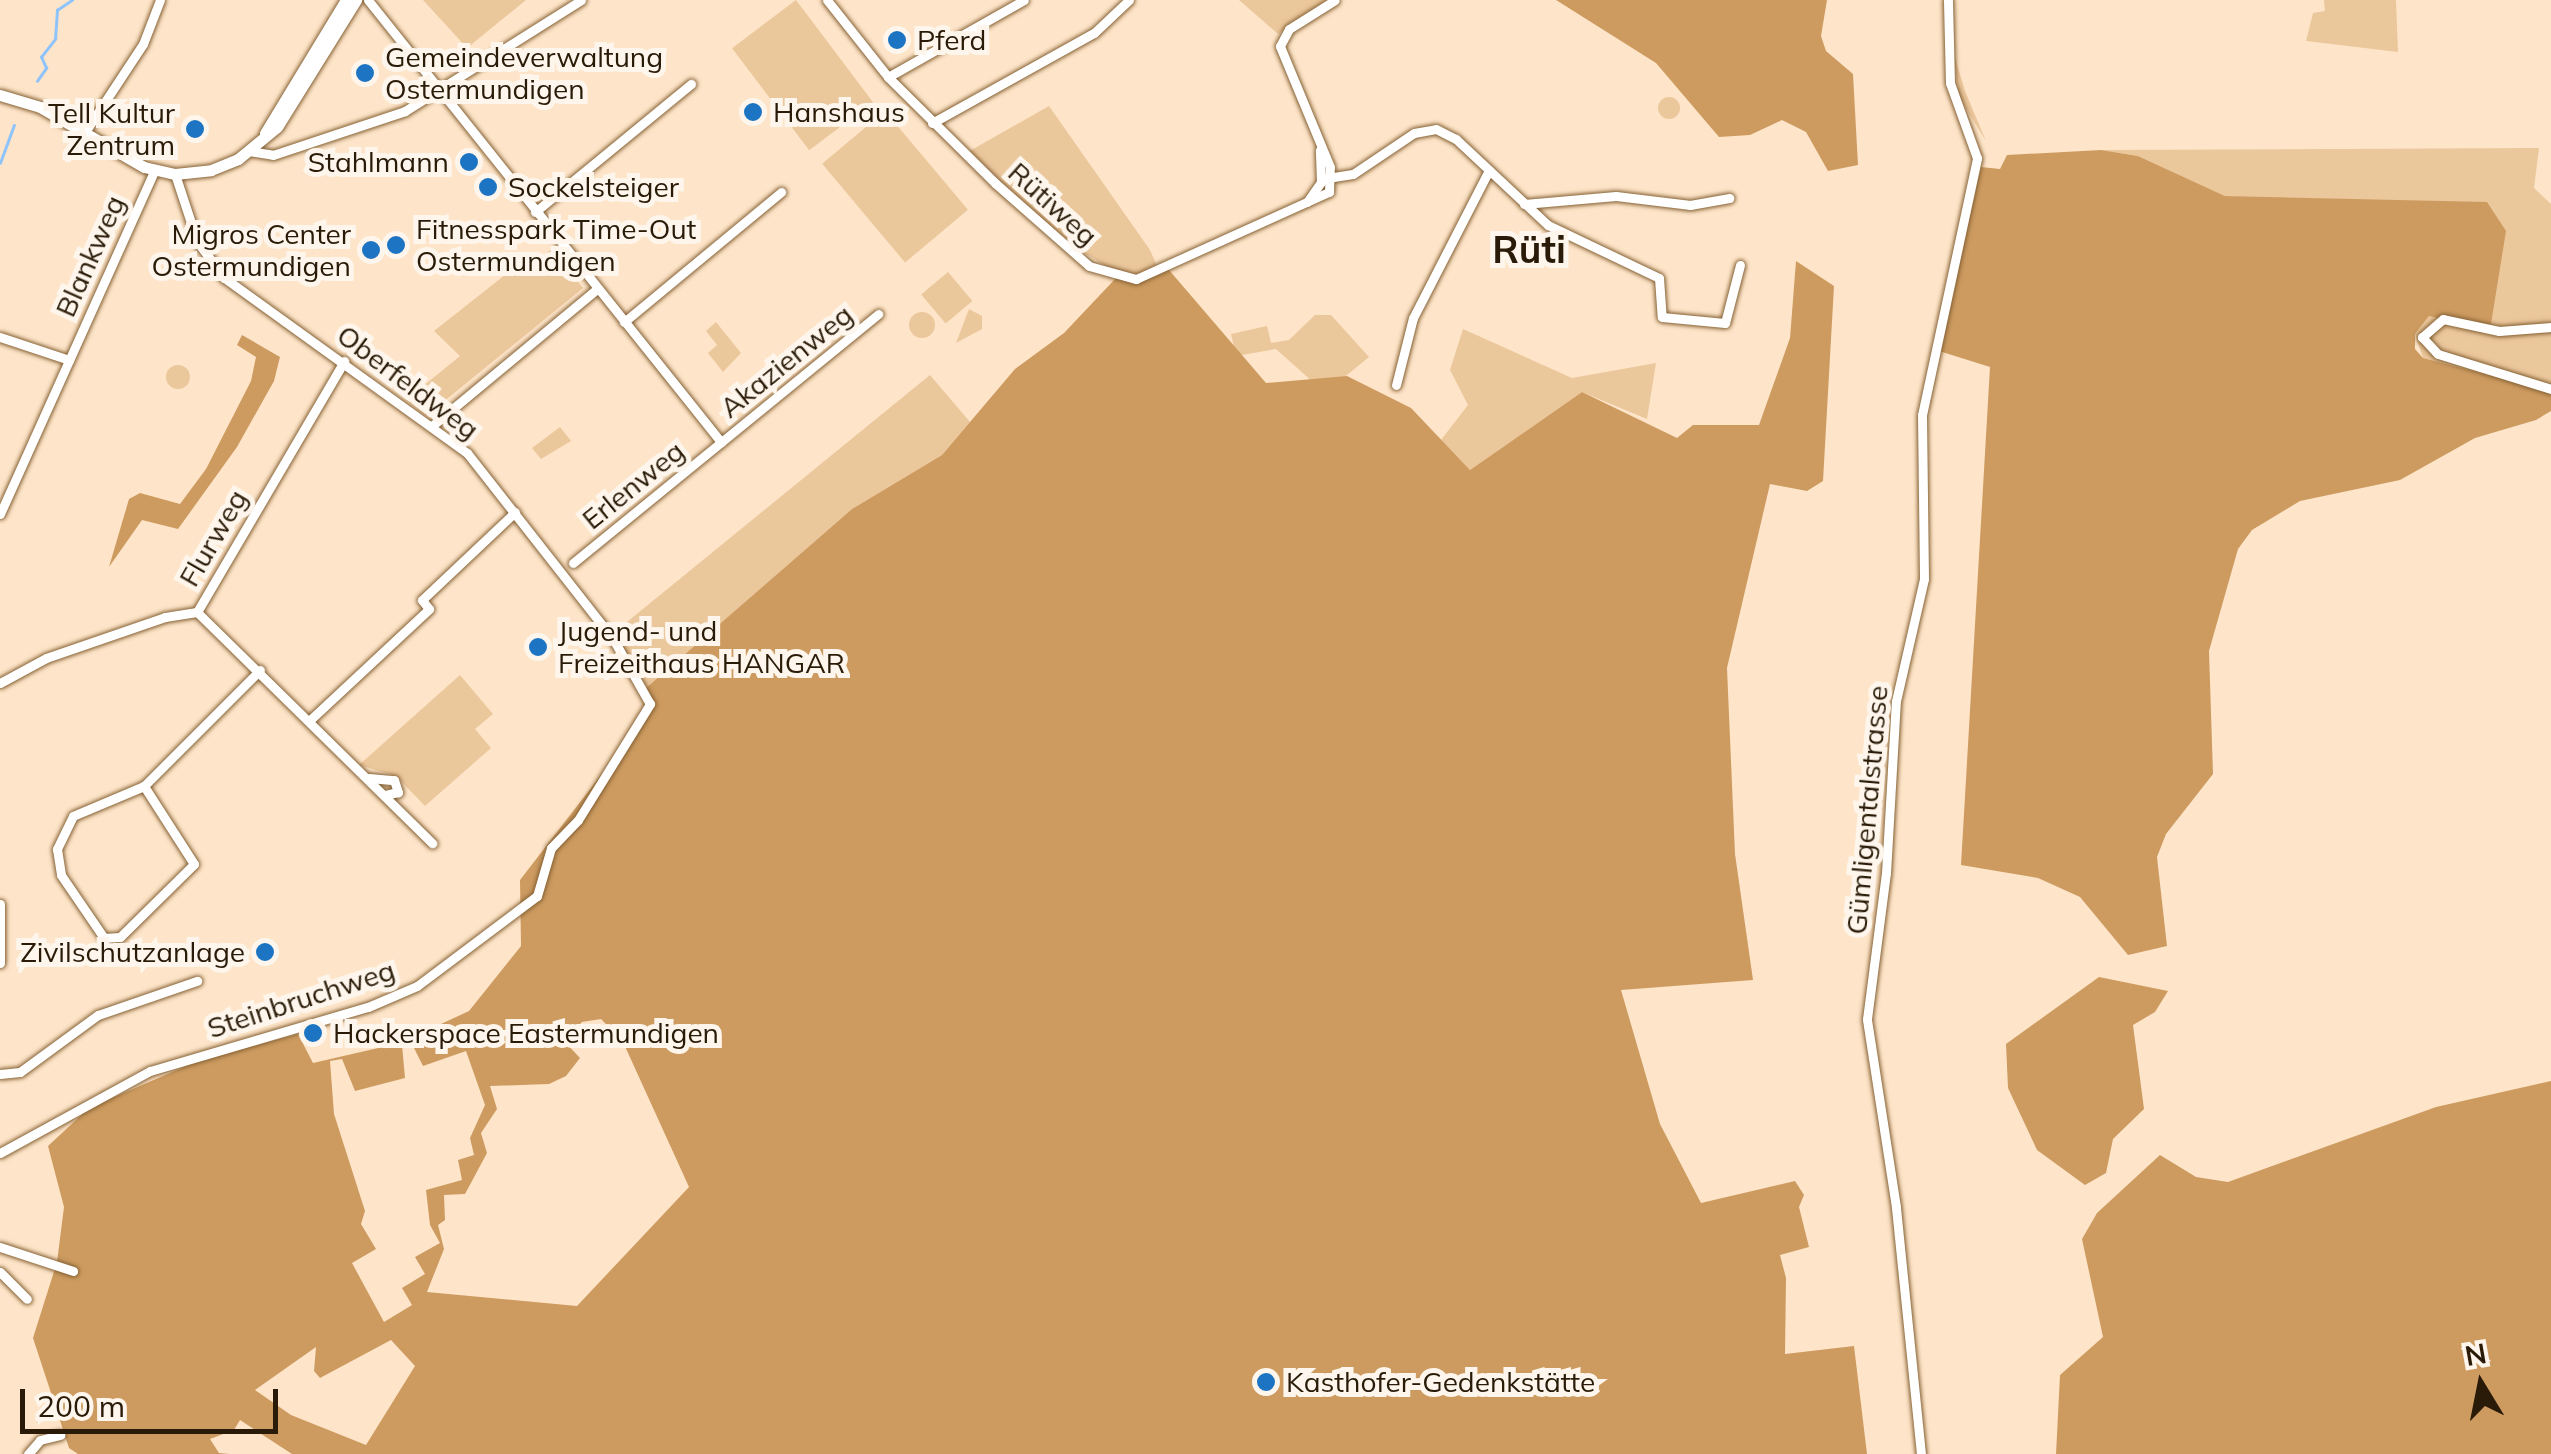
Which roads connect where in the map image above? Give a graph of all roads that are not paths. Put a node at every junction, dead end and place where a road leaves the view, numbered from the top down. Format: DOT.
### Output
graph roads {
  1 [pos="160,0"];
  2 [pos="346,0"];
  3 [pos="361,0"];
  4 [pos="581,0"];
  5 [pos="827,0"];
  6 [pos="1024,0"];
  7 [pos="1129,0"];
  8 [pos="1335,0"];
  9 [pos="1948,0"];
  10 [pos="888,77"];
  11 [pos="692,84"];
  12 [pos="439,93"];
  13 [pos="0,95"];
  14 [pos="932,123"];
  15 [pos="85,132"];
  16 [pos="262,139"];
  17 [pos="1320,146"];
  18 [pos="250,151"];
  19 [pos="1489,170"];
  20 [pos="154,171"];
  21 [pos="175,174"];
  22 [pos="1333,178"];
  23 [pos="1321,179"];
  24 [pos="782,192"];
  25 [pos="1729,198"];
  26 [pos="1307,202"];
  27 [pos="1524,204"];
  28 [pos="535,212"];
  29 [pos="1740,265"];
  30 [pos="597,290"];
  31 [pos="878,314"];
  32 [pos="624,322"];
  33 [pos="2551,326"];
  34 [pos="0,336"];
  35 [pos="69,360"];
  36 [pos="344,361"];
  37 [pos="1396,385"];
  38 [pos="2551,390"];
  39 [pos="432,426"];
  40 [pos="722,442"];
  41 [pos="516,512"];
  42 [pos="0,514"];
  43 [pos="573,563"];
  44 [pos="197,612"];
  45 [pos="260,670"];
  46 [pos="2,682"];
  47 [pos="646,688"];
  48 [pos="310,720"];
  49 [pos="369,778"];
  50 [pos="144,786"];
  51 [pos="385,795"];
  52 [pos="432,842"];
  53 [pos="0,904"];
  54 [pos="0,963"];
  55 [pos="197,981"];
  56 [pos="0,1074"];
  57 [pos="3,1150"];
  58 [pos="0,1247"];
  59 [pos="72,1271"];
  60 [pos="0,1272"];
  61 [pos="27,1299"];
  62 [pos="60,1435"];
  63 [pos="28,1454"];
  64 [pos="1921,1454"];
  1 -- 15 [label="street"];
  2 -- 16 [label="main road"];
  3 -- 12 [label="street"];
  3 -- 16 [label="main road"];
  4 -- 12 [label="street"];
  5 -- 10 [label="street, Rütiweg"];
  6 -- 10 [label="street"];
  7 -- 14 [label="street"];
  8 -- 17 [label="street"];
  9 -- 64 [label="street, Gümligentalstrasse"];
  10 -- 14 [label="street, Rütiweg"];
  11 -- 28 [label="street"];
  12 -- 18 [label="street"];
  12 -- 28 [label="street"];
  13 -- 15 [label="main road"];
  14 -- 26 [label="street, Rütiweg"];
  15 -- 20 [label="main road"];
  16 -- 18 [label="main road"];
  17 -- 22 [label="street"];
  17 -- 23 [label="street"];
  18 -- 21 [label="main road"];
  19 -- 22 [label="street, Rütiweg"];
  19 -- 27 [label="street, Rütiweg"];
  19 -- 37 [label="street"];
  20 -- 21 [label="main road"];
  20 -- 35 [label="street, Blankweg"];
  21 -- 36 [label="street, Oberfeldweg"];
  22 -- 23 [label="street, Rütiweg"];
  22 -- 26 [label="street, Rütiweg"];
  23 -- 26 [label="street"];
  24 -- 32 [label="street"];
  25 -- 27 [label="street"];
  27 -- 29 [label="street, Rütiweg"];
  28 -- 30 [label="street"];
  30 -- 32 [label="street"];
  30 -- 39 [label="street"];
  31 -- 40 [label="street, Akazienweg"];
  32 -- 40 [label="street"];
  33 -- 38 [label="street"];
  34 -- 35 [label="street, Blankweg"];
  35 -- 42 [label="street, Blankweg"];
  36 -- 39 [label="street, Oberfeldweg"];
  36 -- 44 [label="street, Flurweg"];
  39 -- 41 [label="street, Oberfeldweg"];
  40 -- 43 [label="street, Erlenweg"];
  41 -- 47 [label="street, Oberfeldweg"];
  41 -- 48 [label="street"];
  44 -- 45 [label="street"];
  44 -- 46 [label="street, Flurweg"];
  45 -- 48 [label="street"];
  45 -- 50 [label="street"];
  47 -- 57 [label="street, Steinbruchweg"];
  48 -- 49 [label="street"];
  49 -- 51 [label="street"];
  49 -- 51 [label="street"];
  50 -- 50 [label="street"];
  51 -- 52 [label="street"];
  53 -- 54 [label="street"];
  55 -- 56 [label="street"];
  58 -- 59 [label="street"];
  60 -- 61 [label="street"];
  62 -- 63 [label="street"];
}
